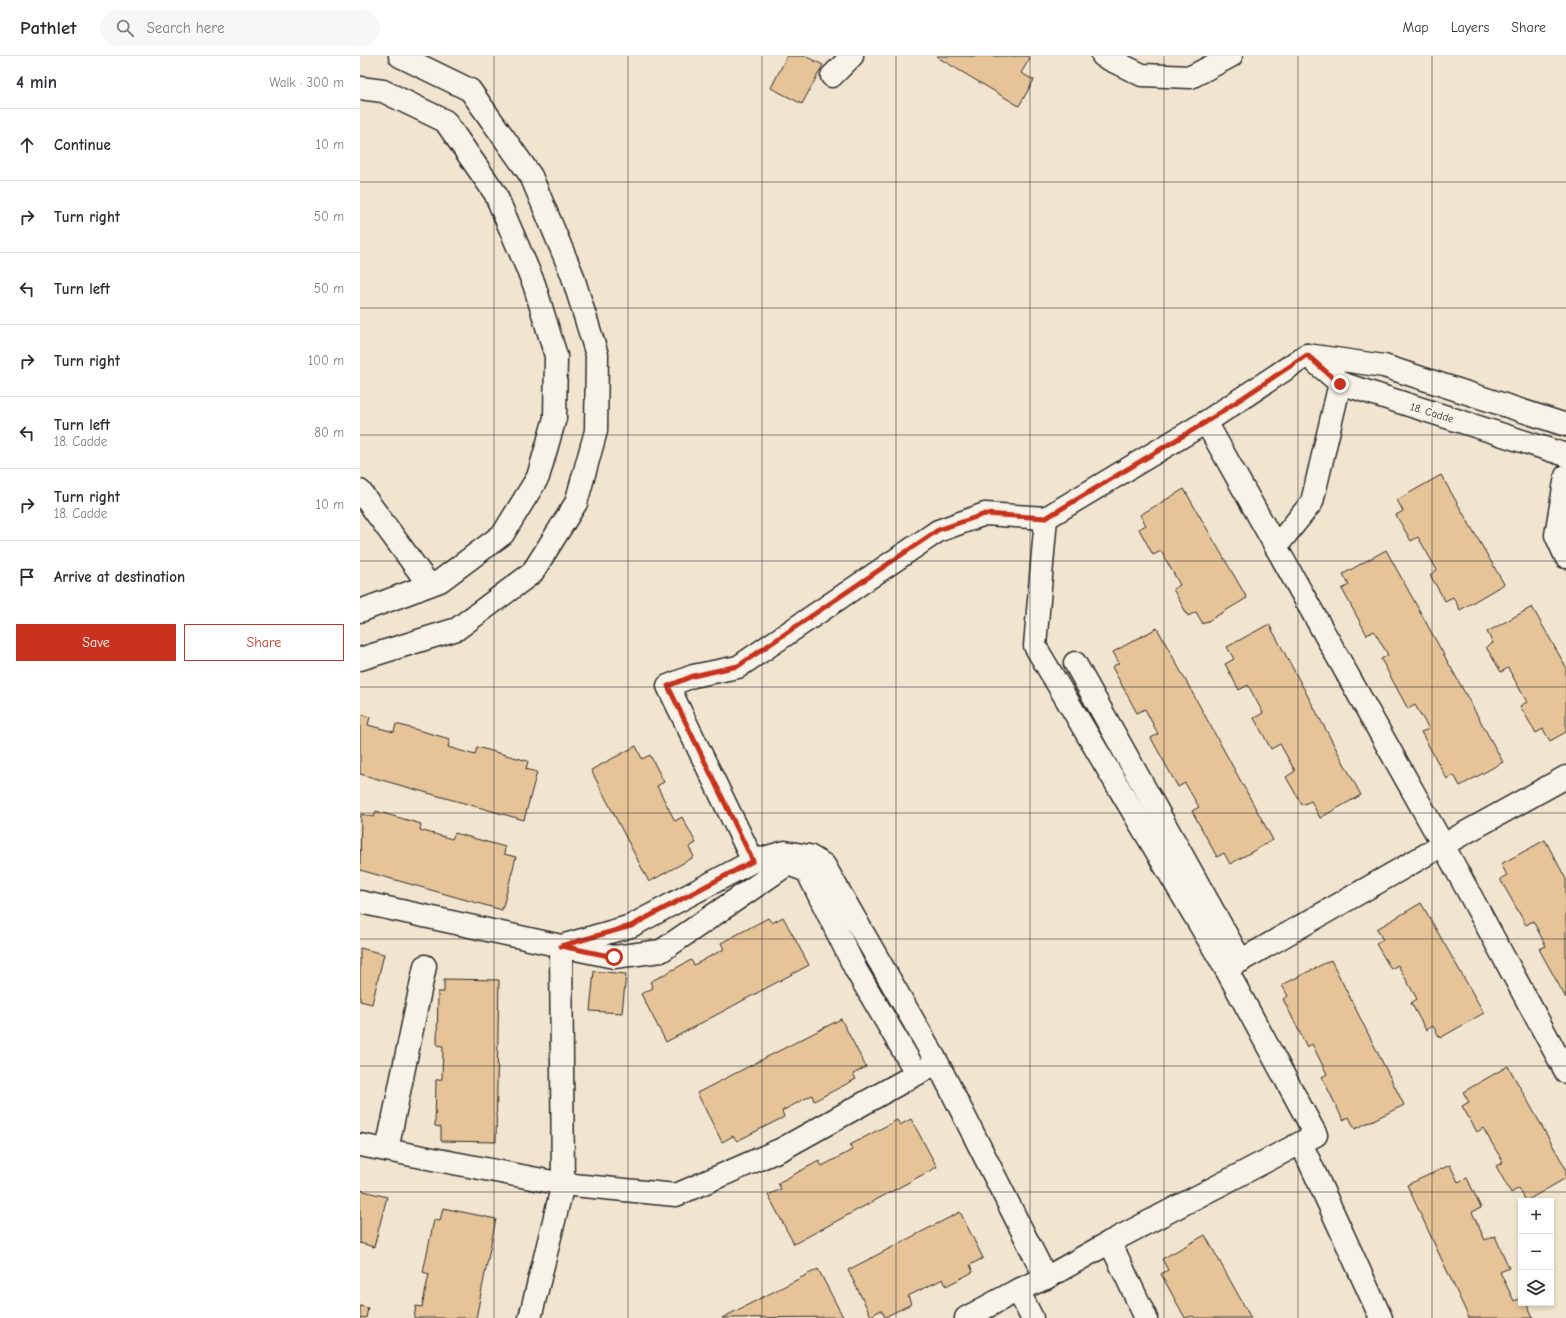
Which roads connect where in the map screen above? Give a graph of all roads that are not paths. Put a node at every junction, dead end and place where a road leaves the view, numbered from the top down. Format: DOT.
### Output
graph roads {
  1 [pos="400,56"];
  2 [pos="852,56"];
  3 [pos="1103,56"];
  4 [pos="1231,56"];
  5 [pos="832,76"];
  6 [pos="360,88"];
  7 [pos="1307,355"];
  8 [pos="1340,384"];
  9 [pos="1206,422"];
  10 [pos="1566,425"];
  11 [pos="1566,455"];
  12 [pos="1566,476"];
  13 [pos="360,492"];
  14 [pos="1046,518"];
  15 [pos="1276,547"];
  16 [pos="1566,557"];
  17 [pos="430,585"];
  18 [pos="360,611"];
  19 [pos="360,659"];
  20 [pos="1074,663"];
  21 [pos="1566,777"];
  22 [pos="1442,845"];
  23 [pos="753,861"];
  24 [pos="360,902"];
  25 [pos="561,946"];
  26 [pos="1234,965"];
  27 [pos="425,966"];
  28 [pos="938,1062"];
  29 [pos="1566,1072"];
  30 [pos="918,1074"];
  31 [pos="1301,1143"];
  32 [pos="360,1144"];
  33 [pos="387,1150"];
  34 [pos="563,1184"];
  35 [pos="1110,1242"];
  36 [pos="1046,1278"];
  37 [pos="1018,1290"];
  38 [pos="530,1318"];
  39 [pos="966,1318"];
  40 [pos="1032,1318"];
  41 [pos="1146,1318"];
  42 [pos="1381,1318"];
  1 -- 19 [label="street"];
  2 -- 5 [label="street"];
  3 -- 4 [label="street"];
  6 -- 17 [label="street"];
  7 -- 8 [label="street, 18. Cadde"];
  7 -- 9 [label="street"];
  7 -- 10 [label="street"];
  8 -- 11 [label="street, 18. Cadde"];
  8 -- 15 [label="street"];
  9 -- 14 [label="street"];
  9 -- 15 [label="street"];
  12 -- 16 [label="street"];
  13 -- 17 [label="street"];
  14 -- 23 [label="street"];
  14 -- 26 [label="street"];
  15 -- 22 [label="street"];
  17 -- 18 [label="street"];
  20 -- 26 [label="street"];
  21 -- 22 [label="street"];
  22 -- 26 [label="street"];
  22 -- 29 [label="street"];
  23 -- 25 [label="street"];
  23 -- 28 [label="street"];
  24 -- 25 [label="street"];
  25 -- 30 [label="street"];
  25 -- 34 [label="street"];
  26 -- 31 [label="street"];
  27 -- 33 [label="street"];
  28 -- 30 [label="street"];
  28 -- 36 [label="street"];
  30 -- 34 [label="street"];
  31 -- 35 [label="street"];
  31 -- 42 [label="street"];
  32 -- 33 [label="street"];
  33 -- 34 [label="street"];
  34 -- 38 [label="street"];
  35 -- 36 [label="street"];
  35 -- 41 [label="street"];
  36 -- 37 [label="street"];
  37 -- 39 [label="street"];
  37 -- 40 [label="street"];
}
